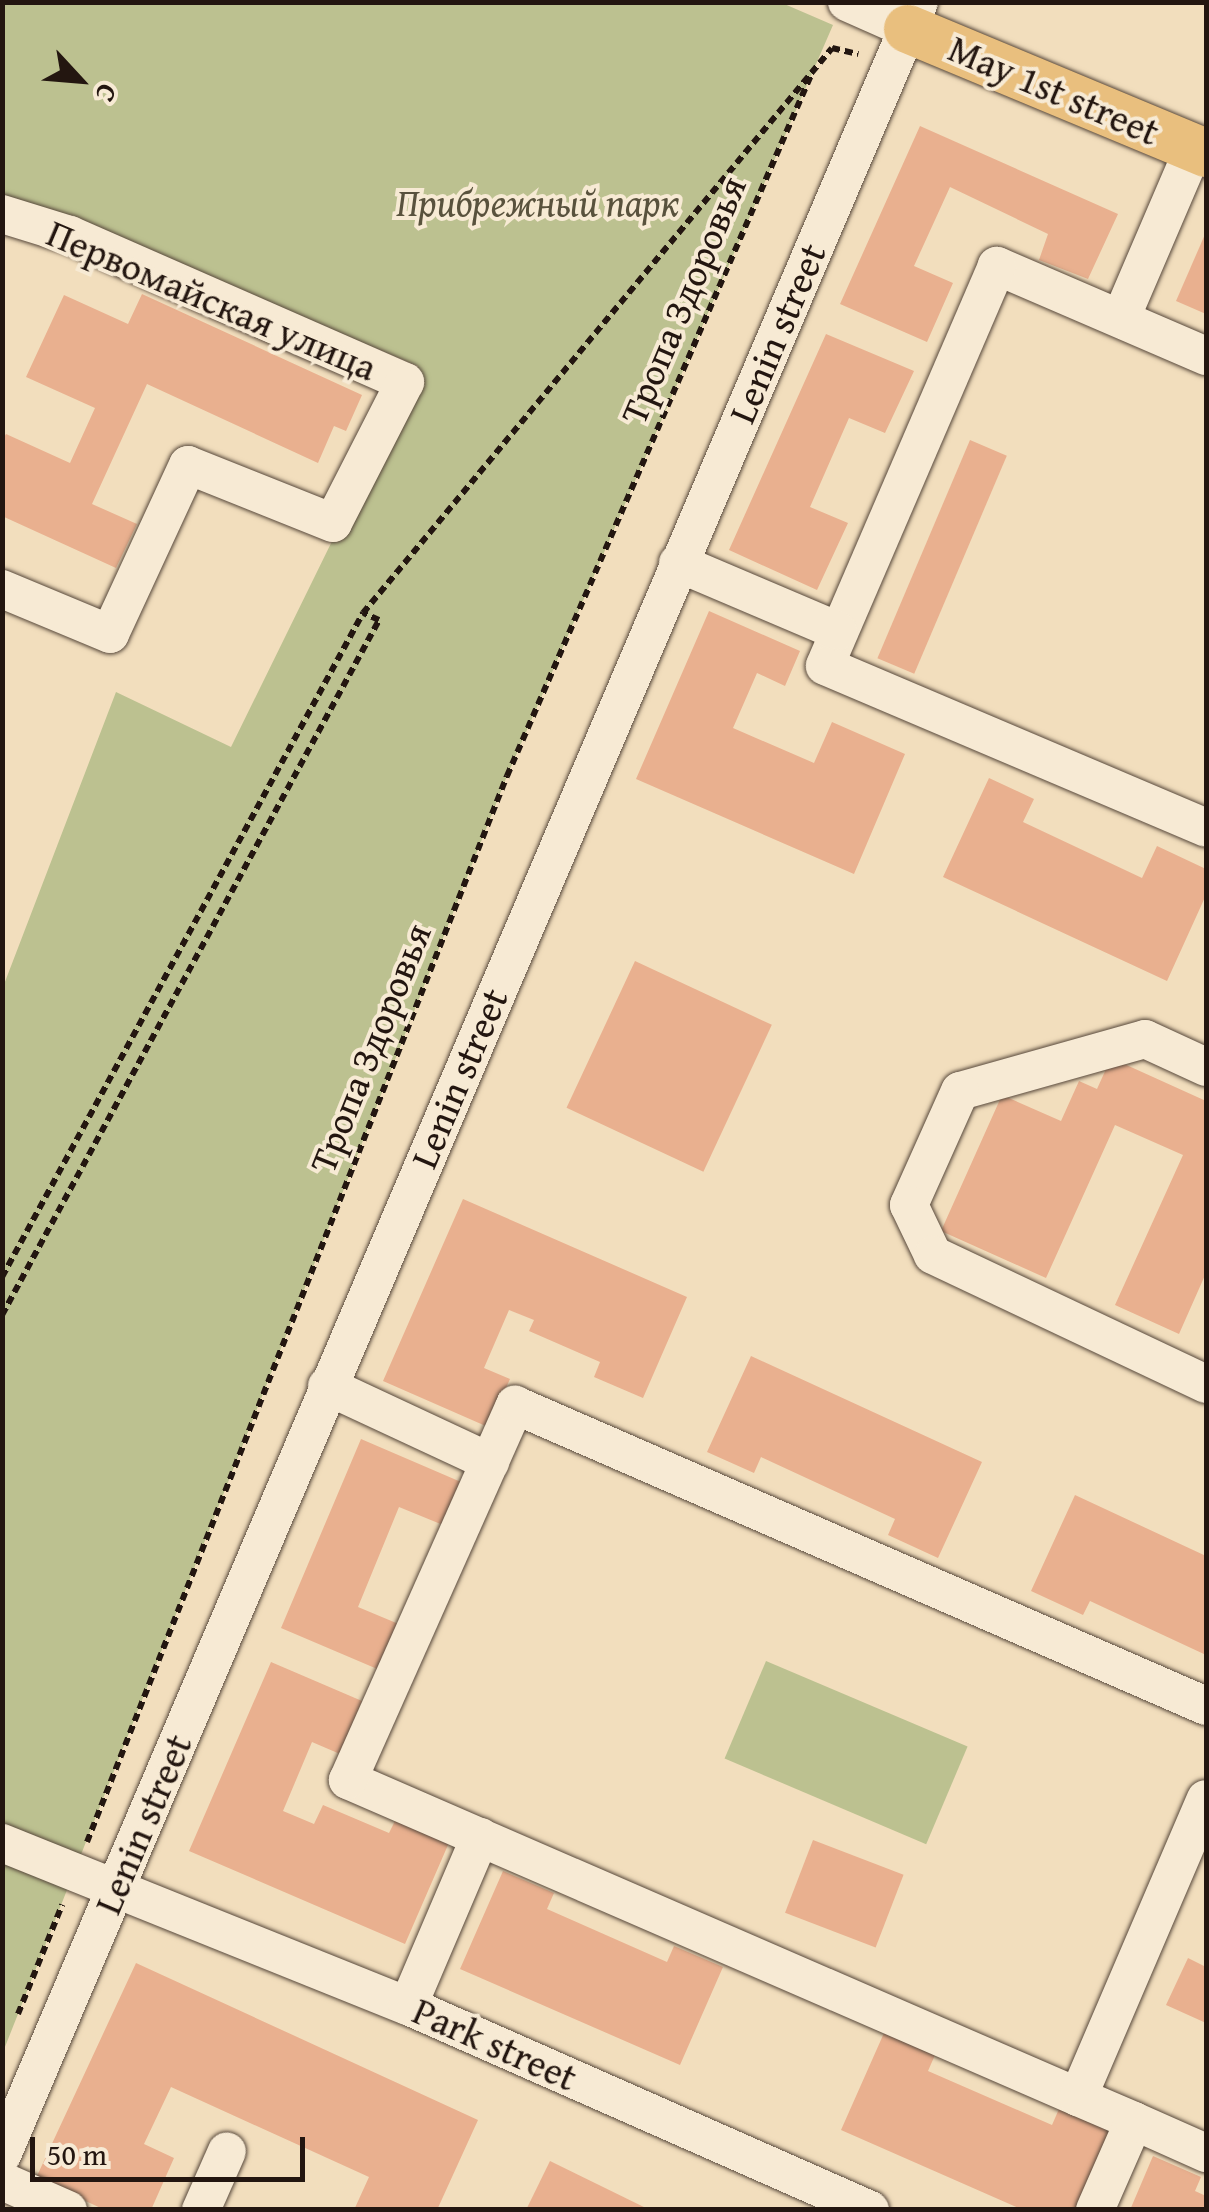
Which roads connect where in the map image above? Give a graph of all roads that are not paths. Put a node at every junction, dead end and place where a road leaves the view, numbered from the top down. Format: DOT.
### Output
graph roads {
  1 [pos="847,2"];
  2 [pos="907,31"];
  3 [pos="1200,150"];
  4 [pos="2,214"];
  5 [pos="1121,318"];
  6 [pos="1206,356"];
  7 [pos="678,563"];
  8 [pos="2,589"];
  9 [pos="838,631"];
  10 [pos="1206,828"];
  11 [pos="1206,1067"];
  12 [pos="1206,1384"];
  13 [pos="328,1386"];
  14 [pos="490,1462"];
  15 [pos="1206,1706"];
  16 [pos="1206,1799"];
  17 [pos="480,1837"];
  18 [pos="2,1843"];
  19 [pos="116,1887"];
  20 [pos="408,2006"];
  21 [pos="1078,2097"];
  22 [pos="1134,2121"];
  23 [pos="227,2152"];
  24 [pos="1206,2152"];
  25 [pos="2,2155"];
  26 [pos="2,2181"];
  27 [pos="68,2210"];
  28 [pos="201,2210"];
  29 [pos="870,2210"];
  30 [pos="1095,2210"];
  1 -- 2 [label="street, May 1st street"];
  2 -- 3 [label="main road, May 1st street"];
  2 -- 7 [label="street, Lenin street"];
  3 -- 5 [label="street"];
  4 -- 8 [label="street, Первомайская улица"];
  5 -- 6 [label="street"];
  5 -- 9 [label="street"];
  7 -- 9 [label="street"];
  7 -- 13 [label="street, Lenin street"];
  9 -- 10 [label="street"];
  11 -- 12 [label="street"];
  13 -- 14 [label="street"];
  13 -- 19 [label="street, Lenin street"];
  14 -- 15 [label="street"];
  14 -- 17 [label="street"];
  16 -- 21 [label="street"];
  17 -- 20 [label="street"];
  17 -- 21 [label="street"];
  18 -- 19 [label="street"];
  19 -- 20 [label="street, Park street"];
  19 -- 25 [label="street, Lenin street"];
  20 -- 29 [label="street, Park street"];
  21 -- 22 [label="street"];
  22 -- 24 [label="street"];
  22 -- 30 [label="street"];
  23 -- 28 [label="street"];
  26 -- 27 [label="street"];
}
